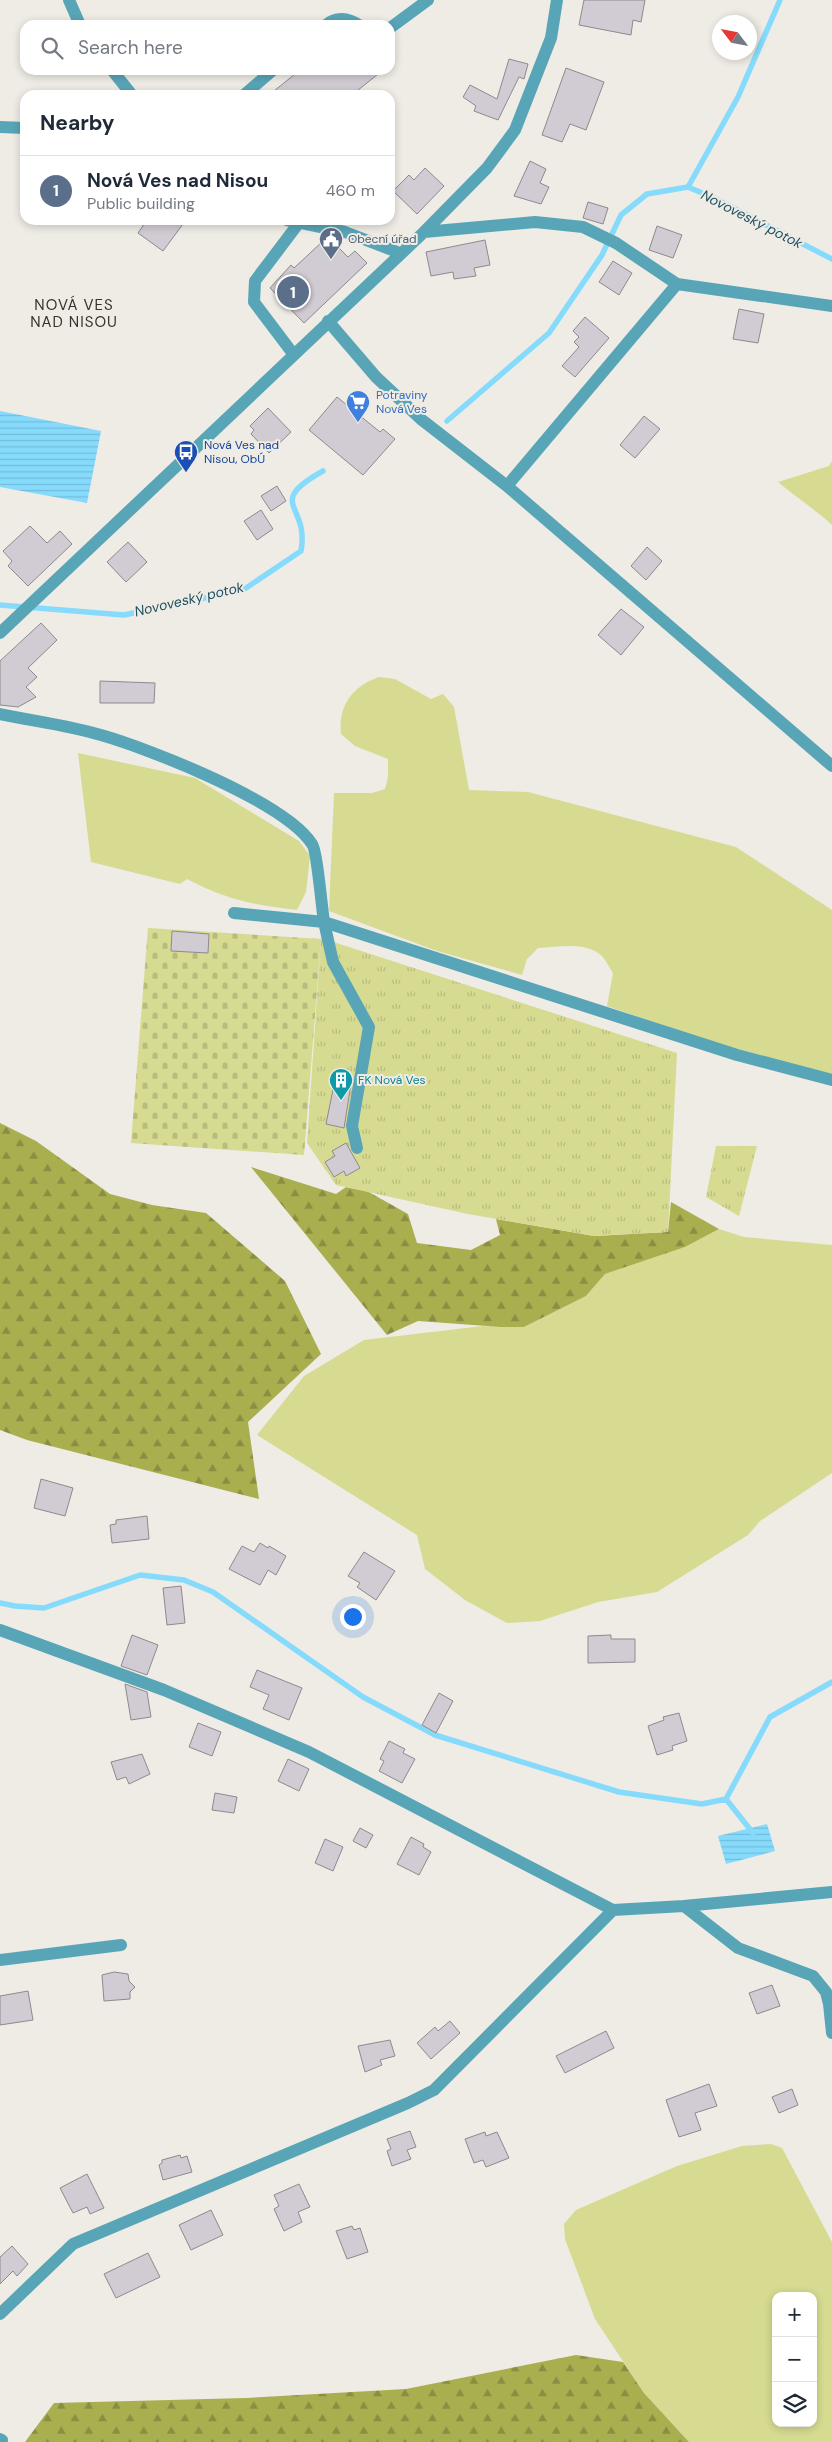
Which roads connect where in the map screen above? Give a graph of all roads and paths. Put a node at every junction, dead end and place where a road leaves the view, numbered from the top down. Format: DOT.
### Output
graph roads {
  1 [pos="69,0"];
  2 [pos="428,0"];
  3 [pos="557,0"];
  4 [pos="78,20"];
  5 [pos="331,20"];
  6 [pos="352,20"];
  7 [pos="395,24"];
  8 [pos="116,75"];
  9 [pos="267,75"];
  10 [pos="128,90"];
  11 [pos="250,90"];
  12 [pos="0,127"];
  13 [pos="20,128"];
  14 [pos="290,225"];
  15 [pos="308,225"];
  16 [pos="424,232"];
  17 [pos="400,253"];
  18 [pos="677,284"];
  19 [pos="832,306"];
  20 [pos="328,321"];
  21 [pos="294,355"];
  22 [pos="507,486"];
  23 [pos="0,633"];
  24 [pos="0,714"];
  25 [pos="832,766"];
  26 [pos="234,913"];
  27 [pos="324,922"];
  28 [pos="832,1080"];
  29 [pos="358,1148"];
  30 [pos="0,1630"];
  31 [pos="832,1892"];
  32 [pos="684,1906"];
  33 [pos="613,1910"];
  34 [pos="121,1945"];
  35 [pos="0,1960"];
  36 [pos="832,2033"];
  37 [pos="0,2314"];
  1 -- 4 [label="street"];
  2 -- 7 [label="street"];
  3 -- 16 [label="street"];
  5 -- 6 [label="street"];
  8 -- 10 [label="street"];
  9 -- 11 [label="street"];
  12 -- 13 [label="street"];
  14 -- 21 [label="street"];
  15 -- 17 [label="street"];
  16 -- 17 [label="street"];
  16 -- 18 [label="street"];
  17 -- 20 [label="street"];
  18 -- 19 [label="street"];
  18 -- 22 [label="street"];
  20 -- 21 [label="street"];
  20 -- 22 [label="street"];
  21 -- 23 [label="street"];
  22 -- 25 [label="street"];
  24 -- 27 [label="street"];
  26 -- 27 [label="street"];
  27 -- 28 [label="street"];
  27 -- 29 [label="street"];
  30 -- 33 [label="street"];
  31 -- 32 [label="street"];
  32 -- 33 [label="street"];
  32 -- 36 [label="street"];
  33 -- 37 [label="street"];
  34 -- 35 [label="street"];
}
